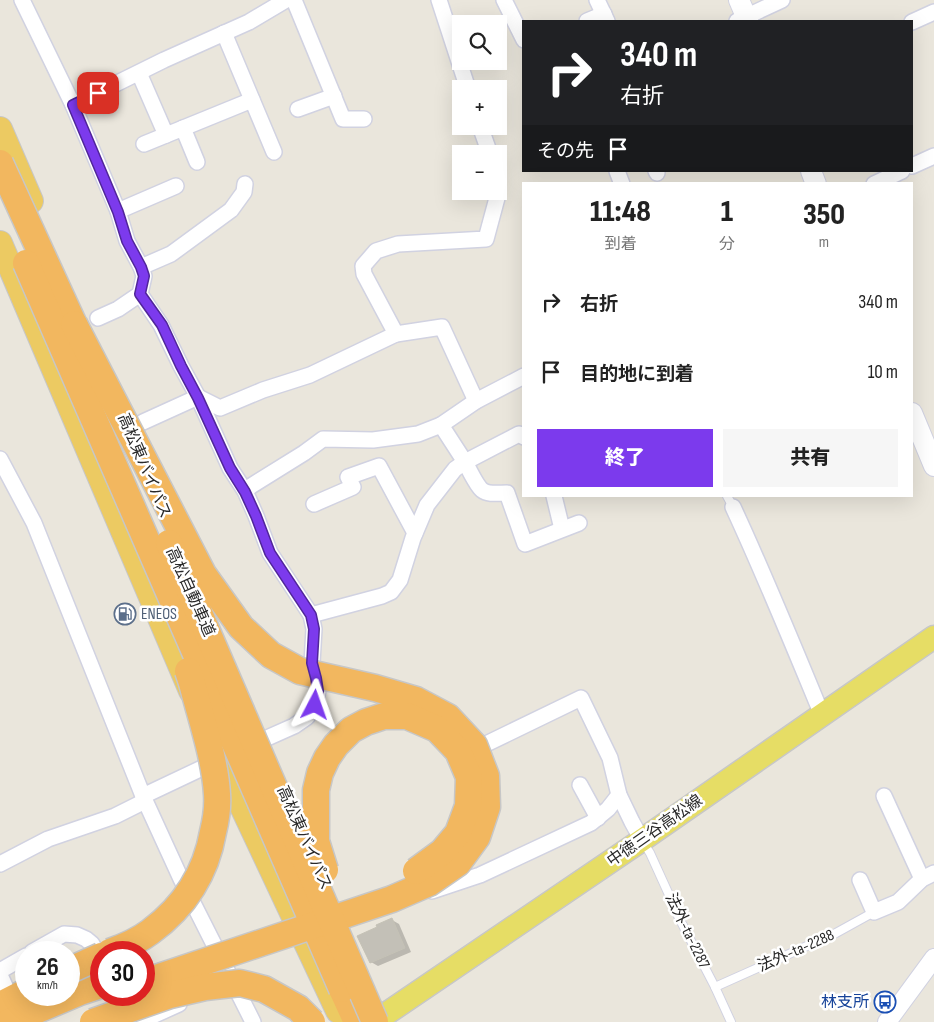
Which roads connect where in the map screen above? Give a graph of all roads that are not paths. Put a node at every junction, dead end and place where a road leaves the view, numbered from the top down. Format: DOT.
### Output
graph roads {
  1 [pos="22,0"];
  2 [pos="286,0"];
  3 [pos="294,0"];
  4 [pos="439,0"];
  5 [pos="504,0"];
  6 [pos="597,0"];
  7 [pos="782,0"];
  8 [pos="934,12"];
  9 [pos="743,15"];
  10 [pos="605,18"];
  11 [pos="913,22"];
  12 [pos="224,33"];
  13 [pos="522,36"];
  14 [pos="139,72"];
  15 [pos="465,80"];
  16 [pos="334,96"];
  17 [pos="252,100"];
  18 [pos="73,105"];
  19 [pos="298,109"];
  20 [pos="364,119"];
  21 [pos="182,128"];
  22 [pos="0,129"];
  23 [pos="166,135"];
  24 [pos="144,144"];
  25 [pos="274,152"];
  26 [pos="934,156"];
  27 [pos="197,162"];
  28 [pos="0,164"];
  29 [pos="913,166"];
  30 [pos="900,172"];
  31 [pos="878,182"];
  32 [pos="245,184"];
  33 [pos="176,186"];
  34 [pos="496,200"];
  35 [pos="0,203"];
  36 [pos="118,212"];
  37 [pos="0,243"];
  38 [pos="141,267"];
  39 [pos="140,294"];
  40 [pos="86,321"];
  41 [pos="396,334"];
  42 [pos="522,377"];
  43 [pos="198,398"];
  44 [pos="476,401"];
  45 [pos="913,415"];
  46 [pos="143,422"];
  47 [pos="441,425"];
  48 [pos="522,436"];
  49 [pos="0,459"];
  50 [pos="465,462"];
  51 [pos="934,466"];
  52 [pos="245,492"];
  53 [pos="554,497"];
  54 [pos="730,502"];
  55 [pos="314,504"];
  56 [pos="579,523"];
  57 [pos="562,529"];
  58 [pos="415,533"];
  59 [pos="171,594"];
  60 [pos="311,615"];
  61 [pos="934,637"];
  62 [pos="312,663"];
  63 [pos="822,715"];
  64 [pos="261,740"];
  65 [pos="486,744"];
  66 [pos="220,759"];
  67 [pos="580,785"];
  68 [pos="619,795"];
  69 [pos="884,796"];
  70 [pos="144,798"];
  71 [pos="598,818"];
  72 [pos="642,840"];
  73 [pos="0,864"];
  74 [pos="928,876"];
  75 [pos="860,880"];
  76 [pos="440,888"];
  77 [pos="324,902"];
  78 [pos="874,912"];
  79 [pos="344,928"];
  80 [pos="52,941"];
  81 [pos="135,941"];
  82 [pos="90,942"];
  83 [pos="934,958"];
  84 [pos="15,962"];
  85 [pos="155,966"];
  86 [pos="0,971"];
  87 [pos="155,978"];
  88 [pos="232,980"];
  89 [pos="715,987"];
  90 [pos="86,991"];
  91 [pos="119,1006"];
  92 [pos="379,1020"];
  93 [pos="10,1022"];
  94 [pos="37,1022"];
  95 [pos="126,1022"];
  96 [pos="139,1022"];
  97 [pos="253,1022"];
  98 [pos="312,1022"];
  99 [pos="344,1022"];
  100 [pos="357,1022"];
  101 [pos="731,1022"];
  102 [pos="887,1022"];
  1 -- 18 [label="street"];
  2 -- 12 [label="street"];
  3 -- 16 [label="street"];
  4 -- 15 [label="street"];
  5 -- 13 [label="street"];
  6 -- 10 [label="street"];
  7 -- 9 [label="street"];
  8 -- 11 [label="street"];
  12 -- 14 [label="street"];
  12 -- 17 [label="street"];
  14 -- 18 [label="street"];
  14 -- 23 [label="street"];
  16 -- 19 [label="street"];
  16 -- 20 [label="street"];
  17 -- 21 [label="street"];
  17 -- 25 [label="street"];
  18 -- 36 [label="street"];
  21 -- 23 [label="street"];
  21 -- 27 [label="street"];
  22 -- 64 [label="highway, 高松東バイパス"];
  23 -- 24 [label="street"];
  26 -- 29 [label="street"];
  28 -- 40 [label="highway, 高松自動車道, bridge"];
  30 -- 31 [label="street"];
  32 -- 38 [label="street"];
  33 -- 36 [label="street"];
  34 -- 41 [label="street"];
  35 -- 59 [label="highway, 高松自動車道, bridge"];
  36 -- 38 [label="street"];
  37 -- 66 [label="highway"];
  38 -- 39 [label="street"];
  39 -- 40 [label="street"];
  39 -- 43 [label="street"];
  40 -- 77 [label="highway, 高松自動車道, bridge"];
  40 -- 87 [label="highway, bridge"];
  41 -- 43 [label="street"];
  41 -- 44 [label="street"];
  42 -- 44 [label="street"];
  43 -- 46 [label="street"];
  43 -- 52 [label="street"];
  44 -- 47 [label="street"];
  45 -- 51 [label="main road"];
  47 -- 50 [label="street"];
  47 -- 52 [label="street"];
  48 -- 50 [label="street"];
  49 -- 70 [label="street"];
  50 -- 57 [label="street"];
  50 -- 58 [label="street"];
  52 -- 60 [label="street"];
  53 -- 57 [label="street"];
  54 -- 63 [label="street"];
  55 -- 58 [label="street"];
  56 -- 57 [label="street"];
  58 -- 60 [label="street"];
  59 -- 81 [label="highway, bridge"];
  59 -- 100 [label="highway, 高松自動車道, bridge"];
  60 -- 62 [label="street"];
  61 -- 63 [label="main road, 中徳三谷高松線"];
  62 -- 64 [label="street"];
  62 -- 65 [label="street"];
  63 -- 72 [label="main road, 中徳三谷高松線"];
  64 -- 66 [label="street"];
  64 -- 79 [label="highway, 高松東バイパス"];
  65 -- 68 [label="street"];
  65 -- 76 [label="street"];
  66 -- 70 [label="street"];
  66 -- 99 [label="highway"];
  67 -- 71 [label="street"];
  68 -- 71 [label="street"];
  68 -- 72 [label="street"];
  69 -- 74 [label="street"];
  70 -- 73 [label="street"];
  70 -- 88 [label="street"];
  71 -- 76 [label="street"];
  72 -- 89 [label="lane, 法外-ta-2287"];
  72 -- 92 [label="main road, 中徳三谷高松線"];
  74 -- 78 [label="street"];
  75 -- 78 [label="street"];
  76 -- 79 [label="street"];
  77 -- 85 [label="highway, bridge"];
  77 -- 92 [label="highway, 高松自動車道, bridge"];
  78 -- 89 [label="lane, 法外-ta-2288"];
  79 -- 92 [label="highway, 高松東バイパス"];
  80 -- 82 [label="street"];
  83 -- 102 [label="street"];
  84 -- 86 [label="street"];
  88 -- 96 [label="street"];
  88 -- 97 [label="street"];
  89 -- 101 [label="lane, 法外-ta-2287"];
  90 -- 93 [label="highway"];
  90 -- 94 [label="highway"];
  90 -- 98 [label="highway, bridge"];
  91 -- 95 [label="street"];
}
